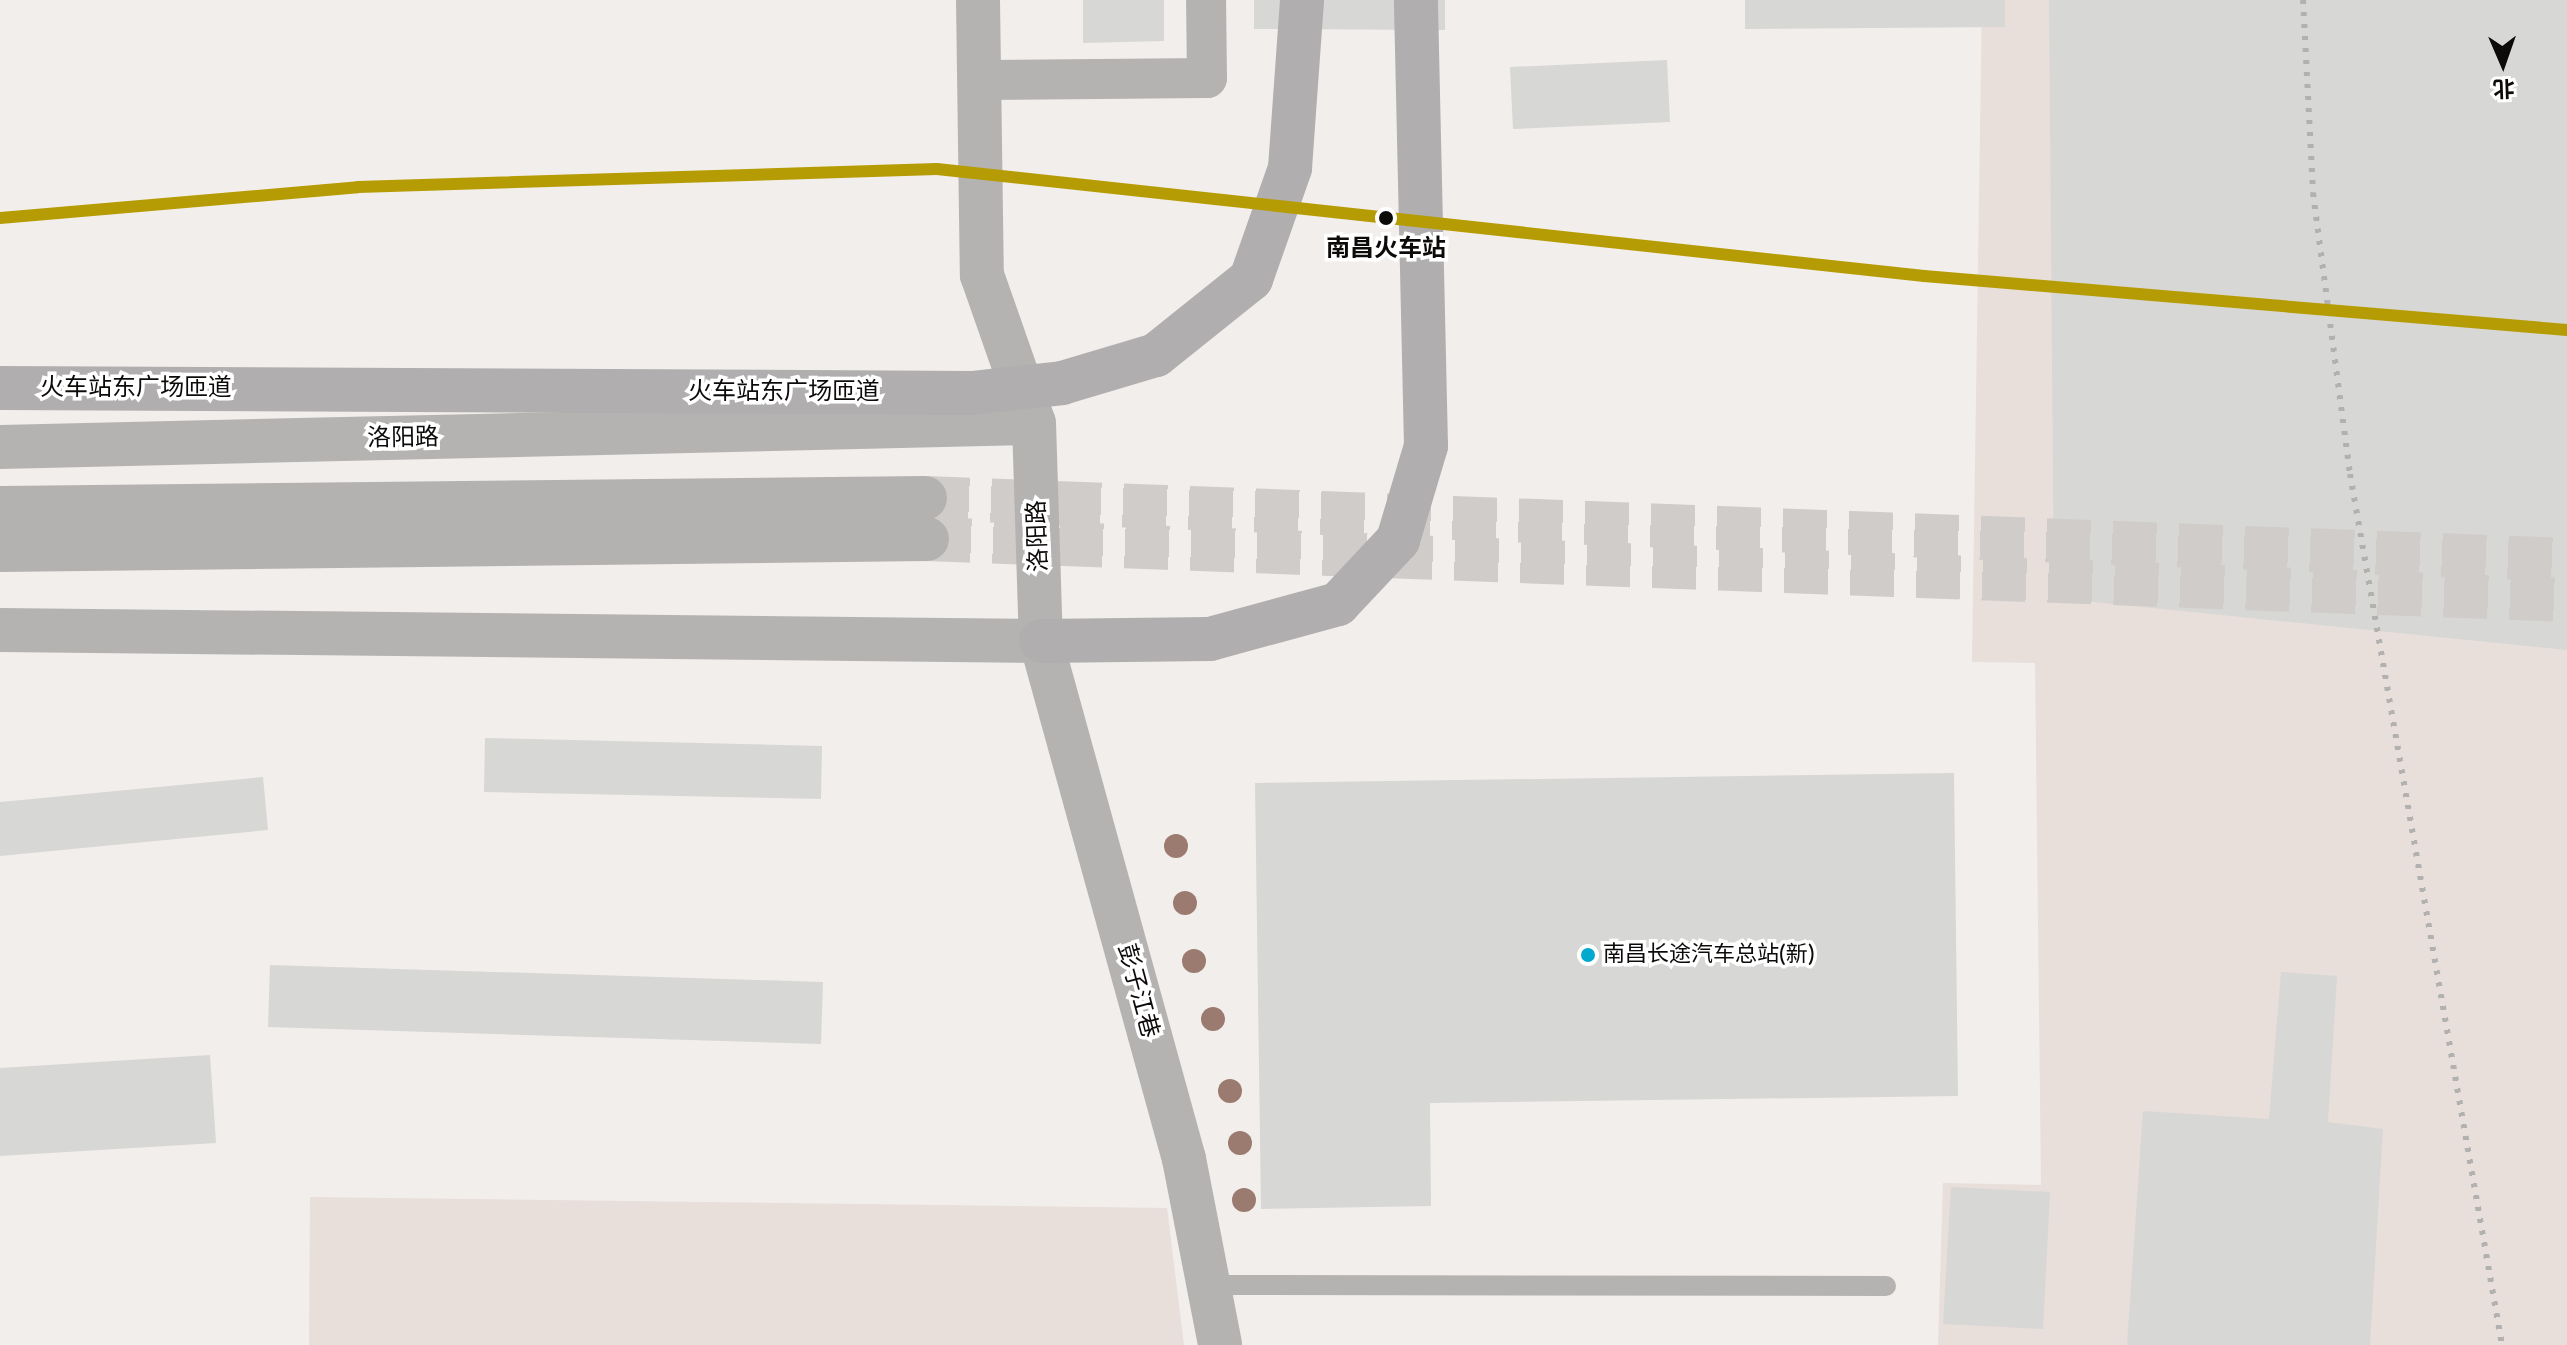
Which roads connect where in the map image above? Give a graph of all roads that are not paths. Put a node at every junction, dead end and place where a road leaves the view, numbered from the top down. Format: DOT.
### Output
graph roads {
  1 [pos="978,0"];
  2 [pos="1206,0"];
  3 [pos="1302,0"];
  4 [pos="1416,0"];
  5 [pos="979,80"];
  6 [pos="0,388"];
  7 [pos="1034,423"];
  8 [pos="0,447"];
  9 [pos="0,508"];
  10 [pos="0,550"];
  11 [pos="0,630"];
  12 [pos="1041,641"];
  13 [pos="1208,1285"];
  14 [pos="1886,1286"];
  15 [pos="1220,1345"];
  1 -- 5 [label="street"];
  2 -- 5 [label="street"];
  3 -- 6 [label="highway, 火车站东广场匝道"];
  4 -- 12 [label="highway"];
  5 -- 7 [label="street"];
  7 -- 8 [label="street, 洛阳路"];
  7 -- 12 [label="street, 洛阳路"];
  9 -- 10 [label="main road"];
  11 -- 12 [label="street"];
  12 -- 13 [label="street, 彭子江巷"];
  13 -- 14 [label="lane"];
  13 -- 15 [label="street, 彭子江巷"];
}
